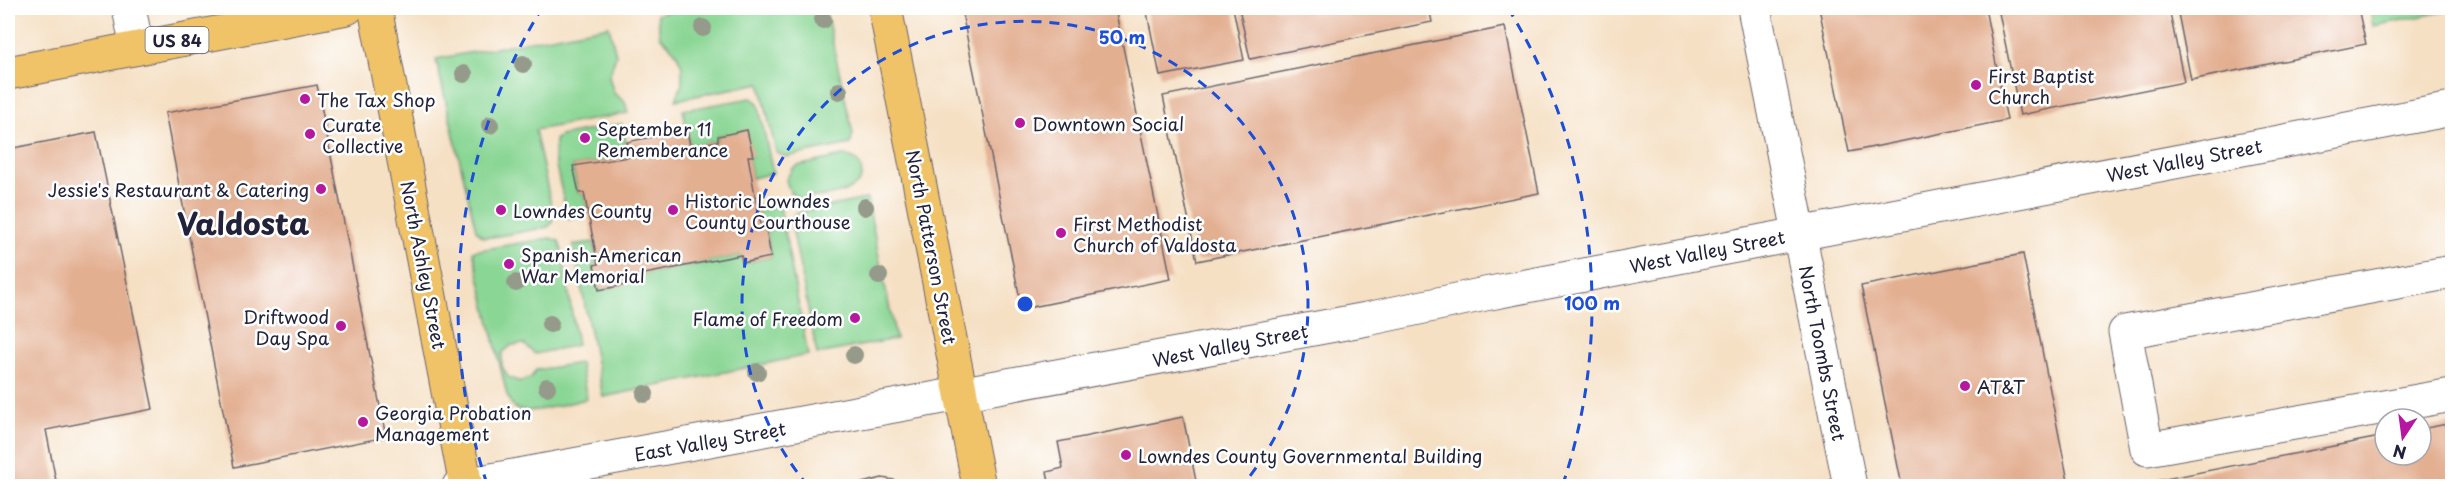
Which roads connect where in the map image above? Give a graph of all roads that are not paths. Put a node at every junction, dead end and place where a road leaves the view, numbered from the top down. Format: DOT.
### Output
graph roads {
  1 [pos="129,8"];
  2 [pos="347,8"];
  3 [pos="375,8"];
  4 [pos="885,8"];
  5 [pos="1754,8"];
  6 [pos="137,48"];
  7 [pos="8,73"];
  8 [pos="2452,110"];
  9 [pos="1799,233"];
  10 [pos="2452,272"];
  11 [pos="961,395"];
  12 [pos="2452,395"];
  13 [pos="463,486"];
  14 [pos="979,486"];
  15 [pos="1851,486"];
  1 -- 6 [label="street"];
  2 -- 6 [label="main road, US 84"];
  3 -- 13 [label="main road, North Ashley Street"];
  4 -- 11 [label="main road, North Patterson Street"];
  5 -- 9 [label="street, North Toombs Street"];
  6 -- 7 [label="main road, US 84"];
  8 -- 9 [label="street, West Valley Street"];
  9 -- 11 [label="street, West Valley Street"];
  9 -- 15 [label="street, North Toombs Street"];
  10 -- 12 [label="street"];
  11 -- 13 [label="street, East Valley Street"];
  11 -- 14 [label="main road, North Patterson Street"];
}
